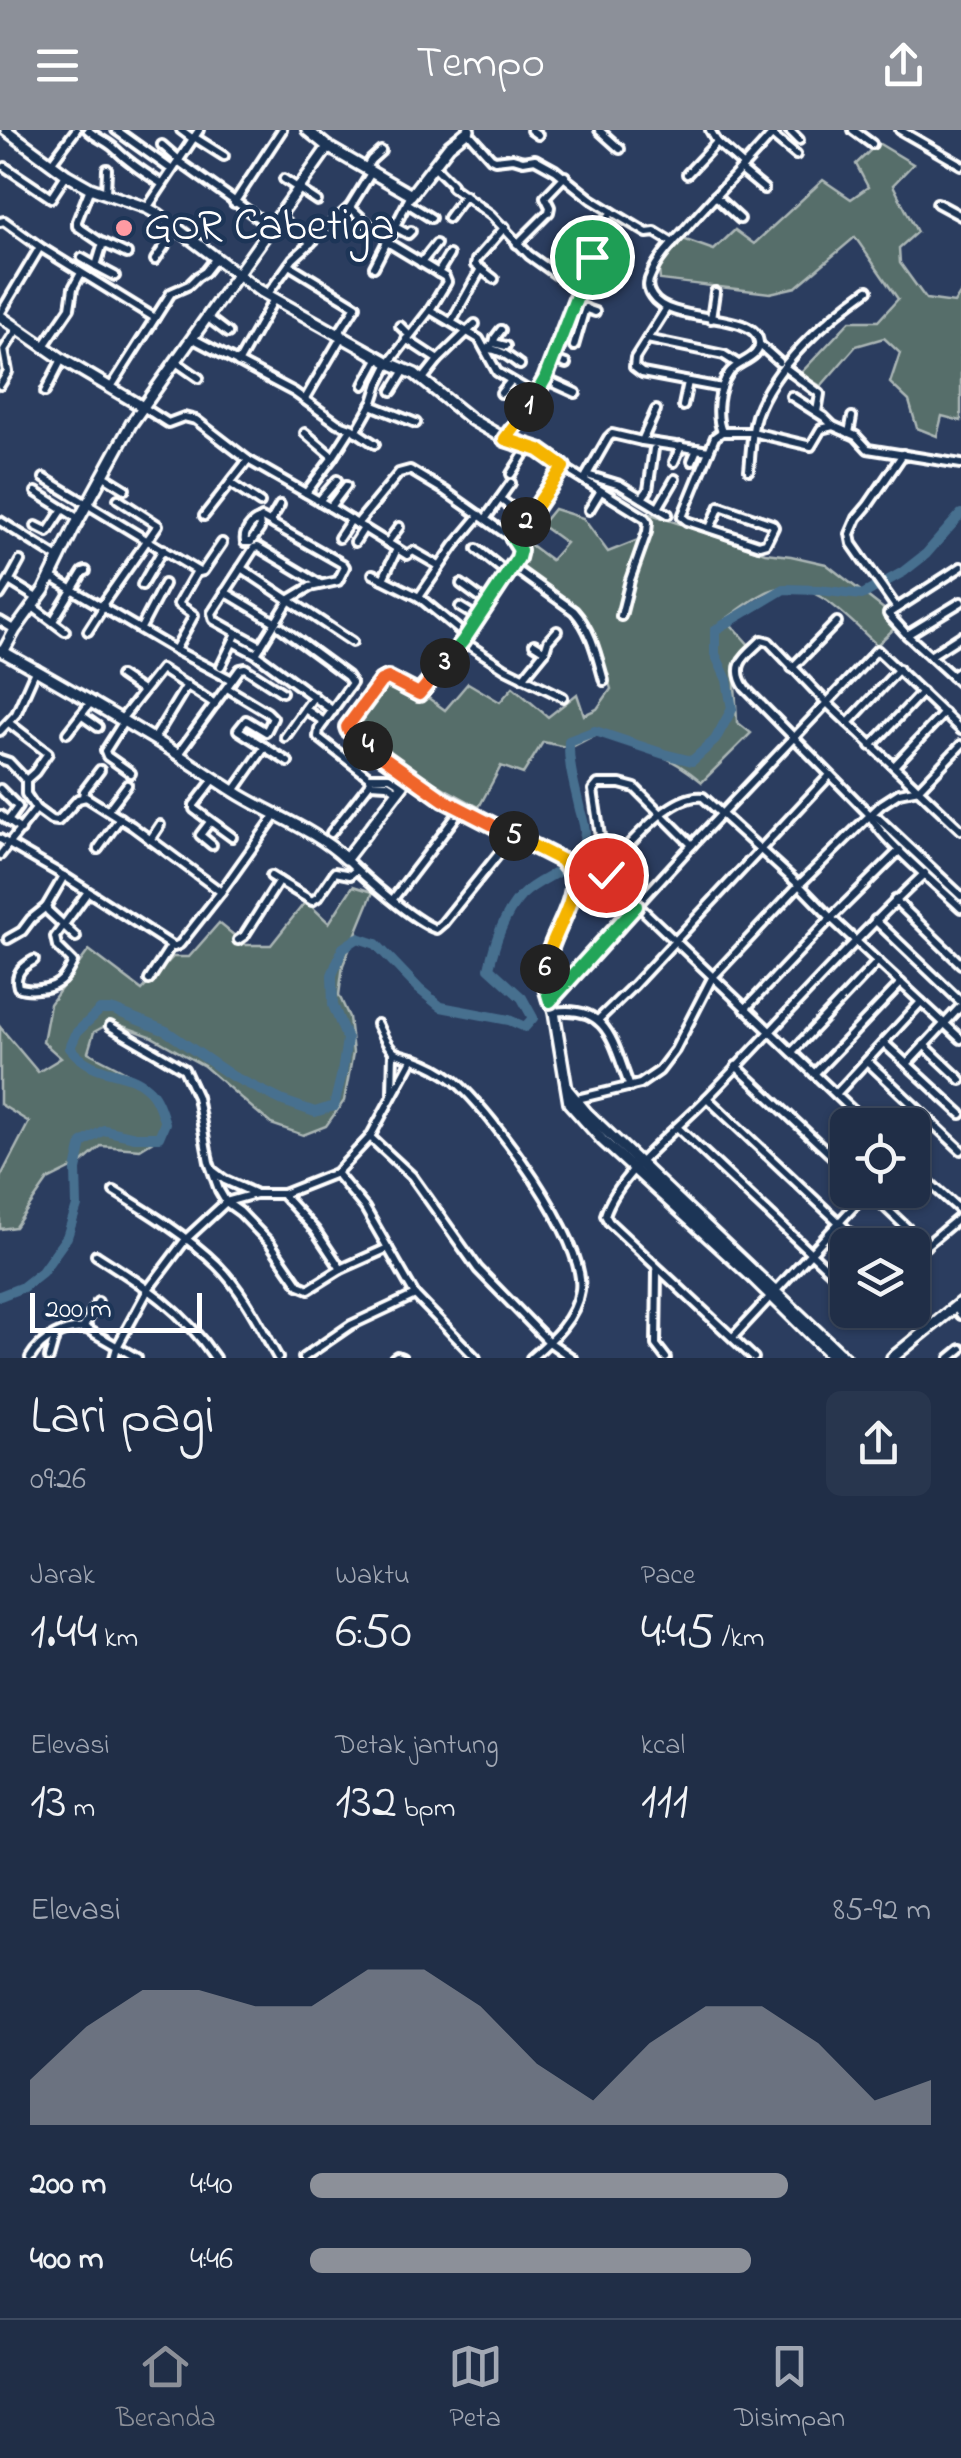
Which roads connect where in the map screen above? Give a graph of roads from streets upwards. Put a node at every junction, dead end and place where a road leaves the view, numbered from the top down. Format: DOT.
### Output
graph roads {
  1 [pos="6,130"];
  2 [pos="76,130"];
  3 [pos="88,130"];
  4 [pos="115,130"];
  5 [pos="181,130"];
  6 [pos="282,130"];
  7 [pos="468,130"];
  8 [pos="599,130"];
  9 [pos="710,130"];
  10 [pos="790,130"];
  11 [pos="853,130"];
  12 [pos="900,130"];
  13 [pos="312,132"];
  14 [pos="774,132"];
  15 [pos="196,135"];
  16 [pos="800,140"];
  17 [pos="717,142"];
  18 [pos="106,143"];
  19 [pos="872,144"];
  20 [pos="162,145"];
  21 [pos="328,148"];
  22 [pos="620,148"];
  23 [pos="381,151"];
  24 [pos="224,156"];
  25 [pos="796,156"];
  26 [pos="179,160"];
  27 [pos="52,162"];
  28 [pos="961,165"];
  29 [pos="434,166"];
  30 [pos="5,167"];
  31 [pos="742,168"];
  32 [pos="108,169"];
  33 [pos="172,170"];
  34 [pos="368,171"];
  35 [pos="67,174"];
  36 [pos="687,174"];
  37 [pos="564,176"];
  38 [pos="284,179"];
  39 [pos="162,184"];
  40 [pos="90,188"];
  41 [pos="299,189"];
  42 [pos="764,190"];
  43 [pos="106,193"];
  44 [pos="465,195"];
  45 [pos="715,196"];
  46 [pos="409,199"];
  47 [pos="317,202"];
  48 [pos="234,203"];
  49 [pos="938,203"];
  50 [pos="350,207"];
  51 [pos="146,208"];
  52 [pos="612,212"];
  53 [pos="279,216"];
  54 [pos="961,216"];
  55 [pos="431,218"];
  56 [pos="448,218"];
  57 [pos="740,219"];
  58 [pos="0,222"];
  59 [pos="505,227"];
  60 [pos="177,228"];
  61 [pos="271,228"];
  62 [pos="411,230"];
  63 [pos="392,235"];
  64 [pos="589,242"];
  65 [pos="103,243"];
  66 [pos="311,243"];
  67 [pos="673,243"];
  68 [pos="436,244"];
  69 [pos="517,244"];
  70 [pos="40,247"];
  71 [pos="127,254"];
  72 [pos="449,255"];
  73 [pos="217,257"];
  74 [pos="592,257"];
  75 [pos="82,258"];
  76 [pos="155,260"];
  77 [pos="421,262"];
  78 [pos="289,265"];
  79 [pos="96,266"];
  80 [pos="374,267"];
  81 [pos="481,270"];
  82 [pos="82,273"];
  83 [pos="438,273"];
  84 [pos="237,275"];
  85 [pos="115,276"];
  86 [pos="494,279"];
  87 [pos="575,285"];
  88 [pos="868,290"];
  89 [pos="592,292"];
  90 [pos="716,292"];
  91 [pos="271,297"];
  92 [pos="572,304"];
  93 [pos="585,308"];
  94 [pos="666,309"];
  95 [pos="430,310"];
  96 [pos="595,312"];
  97 [pos="0,315"];
  98 [pos="207,317"];
  99 [pos="155,318"];
  100 [pos="710,319"];
  101 [pos="452,322"];
  102 [pos="475,324"];
  103 [pos="400,326"];
  104 [pos="18,328"];
  105 [pos="501,330"];
  106 [pos="465,332"];
  107 [pos="228,333"];
  108 [pos="340,335"];
  109 [pos="408,337"];
  110 [pos="192,338"];
  111 [pos="647,339"];
  112 [pos="494,343"];
  113 [pos="759,344"];
  114 [pos="44,346"];
  115 [pos="506,346"];
  116 [pos="574,346"];
  117 [pos="2,349"];
  118 [pos="484,350"];
  119 [pos="379,357"];
  120 [pos="62,359"];
  121 [pos="552,359"];
  122 [pos="438,360"];
  123 [pos="172,363"];
  124 [pos="238,363"];
  125 [pos="390,363"];
  126 [pos="566,364"];
  127 [pos="738,364"];
  128 [pos="781,365"];
  129 [pos="520,366"];
  130 [pos="405,370"];
  131 [pos="199,378"];
  132 [pos="545,379"];
  133 [pos="423,380"];
  134 [pos="510,382"];
  135 [pos="688,382"];
  136 [pos="0,385"];
  137 [pos="364,385"];
  138 [pos="111,388"];
  139 [pos="723,388"];
  140 [pos="45,392"];
  141 [pos="392,392"];
  142 [pos="501,393"];
  143 [pos="574,394"];
  144 [pos="536,395"];
  145 [pos="792,396"];
  146 [pos="305,399"];
  147 [pos="372,405"];
  148 [pos="683,406"];
  149 [pos="143,408"];
  150 [pos="543,409"];
  151 [pos="656,410"];
  152 [pos="526,411"];
  153 [pos="817,412"];
  154 [pos="852,417"];
  155 [pos="416,423"];
  156 [pos="832,426"];
  157 [pos="720,429"];
  158 [pos="353,430"];
  159 [pos="752,432"];
  160 [pos="305,433"];
  161 [pos="849,433"];
  162 [pos="505,439"];
  163 [pos="642,442"];
  164 [pos="376,444"];
  165 [pos="529,446"];
  166 [pos="681,446"];
  167 [pos="654,449"];
  168 [pos="697,449"];
  169 [pos="708,451"];
  170 [pos="902,454"];
  171 [pos="333,457"];
  172 [pos="418,459"];
  173 [pos="248,460"];
  174 [pos="692,461"];
  175 [pos="674,462"];
  176 [pos="961,464"];
  177 [pos="563,467"];
  178 [pos="410,470"];
  179 [pos="749,470"];
  180 [pos="104,476"];
  181 [pos="586,477"];
  182 [pos="44,478"];
  183 [pos="674,479"];
  184 [pos="337,480"];
  185 [pos="230,483"];
  186 [pos="346,486"];
  187 [pos="125,489"];
  188 [pos="36,492"];
  189 [pos="600,492"];
  190 [pos="306,493"];
  191 [pos="118,498"];
  192 [pos="500,498"];
  193 [pos="642,498"];
  194 [pos="318,501"];
  195 [pos="260,503"];
  196 [pos="280,505"];
  197 [pos="87,506"];
  198 [pos="330,507"];
  199 [pos="63,508"];
  200 [pos="658,508"];
  201 [pos="589,510"];
  202 [pos="668,514"];
  203 [pos="204,516"];
  204 [pos="483,517"];
  205 [pos="79,518"];
  206 [pos="528,520"];
  207 [pos="0,521"];
  208 [pos="270,522"];
  209 [pos="357,524"];
  210 [pos="36,526"];
  211 [pos="398,528"];
  212 [pos="710,528"];
  213 [pos="339,538"];
  214 [pos="513,539"];
  215 [pos="148,541"];
  216 [pos="355,542"];
  217 [pos="388,542"];
  218 [pos="222,543"];
  219 [pos="397,548"];
  220 [pos="476,549"];
  221 [pos="163,550"];
  222 [pos="251,551"];
  223 [pos="60,558"];
  224 [pos="20,561"];
  225 [pos="439,566"];
  226 [pos="961,567"];
  227 [pos="241,568"];
  228 [pos="511,570"];
  229 [pos="86,571"];
  230 [pos="198,572"];
  231 [pos="373,574"];
  232 [pos="50,577"];
  233 [pos="383,579"];
  234 [pos="9,581"];
  235 [pos="164,584"];
  236 [pos="322,584"];
  237 [pos="461,584"];
  238 [pos="142,585"];
  239 [pos="74,589"];
  240 [pos="226,592"];
  241 [pos="0,595"];
  242 [pos="419,597"];
  243 [pos="290,599"];
  244 [pos="961,602"];
  245 [pos="35,603"];
  246 [pos="488,603"];
  247 [pos="103,606"];
  248 [pos="460,607"];
  249 [pos="896,607"];
  250 [pos="621,616"];
  251 [pos="478,618"];
  252 [pos="0,621"];
  253 [pos="53,621"];
  254 [pos="837,622"];
  255 [pos="277,624"];
  256 [pos="141,628"];
  257 [pos="14,630"];
  258 [pos="557,630"];
  259 [pos="88,631"];
  260 [pos="65,632"];
  261 [pos="237,633"];
  262 [pos="908,635"];
  263 [pos="961,636"];
  264 [pos="464,638"];
  265 [pos="233,642"];
  266 [pos="352,642"];
  267 [pos="534,644"];
  268 [pos="261,646"];
  269 [pos="175,650"];
  270 [pos="545,651"];
  271 [pos="1,653"];
  272 [pos="256,654"];
  273 [pos="930,656"];
  274 [pos="221,666"];
  275 [pos="792,668"];
  276 [pos="36,669"];
  277 [pos="899,670"];
  278 [pos="961,670"];
  279 [pos="120,676"];
  280 [pos="952,676"];
  281 [pos="523,678"];
  282 [pos="232,680"];
  283 [pos="604,682"];
  284 [pos="187,684"];
  285 [pos="961,684"];
  286 [pos="227,688"];
  287 [pos="142,690"];
  288 [pos="282,692"];
  289 [pos="922,692"];
  290 [pos="314,696"];
  291 [pos="564,697"];
  292 [pos="92,701"];
  293 [pos="826,702"];
  294 [pos="215,704"];
  295 [pos="305,709"];
  296 [pos="334,711"];
  297 [pos="944,713"];
  298 [pos="82,715"];
  299 [pos="124,722"];
  300 [pos="324,722"];
  301 [pos="9,723"];
  302 [pos="848,724"];
  303 [pos="98,726"];
  304 [pos="961,730"];
  305 [pos="0,731"];
  306 [pos="266,732"];
  307 [pos="66,733"];
  308 [pos="286,737"];
  309 [pos="792,738"];
  310 [pos="154,739"];
  311 [pos="961,745"];
  312 [pos="871,746"];
  313 [pos="264,747"];
  314 [pos="178,754"];
  315 [pos="0,759"];
  316 [pos="288,762"];
  317 [pos="894,766"];
  318 [pos="100,770"];
  319 [pos="131,773"];
  320 [pos="830,774"];
  321 [pos="215,778"];
  322 [pos="26,780"];
  323 [pos="370,780"];
  324 [pos="403,784"];
  325 [pos="127,785"];
  326 [pos="0,789"];
  327 [pos="919,790"];
  328 [pos="234,791"];
  329 [pos="84,797"];
  330 [pos="36,808"];
  331 [pos="108,810"];
  332 [pos="461,810"];
  333 [pos="961,812"];
  334 [pos="660,814"];
  335 [pos="722,814"];
  336 [pos="0,815"];
  337 [pos="870,815"];
  338 [pos="275,816"];
  339 [pos="120,818"];
  340 [pos="8,821"];
  341 [pos="952,821"];
  342 [pos="210,822"];
  343 [pos="160,825"];
  344 [pos="20,830"];
  345 [pos="961,830"];
  346 [pos="331,833"];
  347 [pos="513,836"];
  348 [pos="232,837"];
  349 [pos="0,839"];
  350 [pos="150,840"];
  351 [pos="9,845"];
  352 [pos="212,845"];
  353 [pos="692,845"];
  354 [pos="98,848"];
  355 [pos="760,848"];
  356 [pos="900,850"];
  357 [pos="0,854"];
  358 [pos="346,859"];
  359 [pos="356,870"];
  360 [pos="604,871"];
  361 [pos="924,873"];
  362 [pos="64,876"];
  363 [pos="270,876"];
  364 [pos="279,881"];
  365 [pos="799,885"];
  366 [pos="221,892"];
  367 [pos="87,893"];
  368 [pos="961,896"];
  369 [pos="392,899"];
  370 [pos="895,900"];
  371 [pos="636,906"];
  372 [pos="46,907"];
  373 [pos="961,908"];
  374 [pos="831,918"];
  375 [pos="876,920"];
  376 [pos="64,925"];
  377 [pos="76,937"];
  378 [pos="8,939"];
  379 [pos="238,940"];
  380 [pos="855,940"];
  381 [pos="674,942"];
  382 [pos="171,946"];
  383 [pos="34,960"];
  384 [pos="878,961"];
  385 [pos="961,964"];
  386 [pos="712,978"];
  387 [pos="149,980"];
  388 [pos="901,983"];
  389 [pos="921,1002"];
  390 [pos="961,1004"];
  391 [pos="552,1006"];
  392 [pos="745,1009"];
  393 [pos="599,1019"];
  394 [pos="377,1024"];
  395 [pos="944,1024"];
  396 [pos="110,1026"];
  397 [pos="769,1031"];
  398 [pos="961,1040"];
  399 [pos="884,1043"];
  400 [pos="924,1045"];
  401 [pos="393,1052"];
  402 [pos="792,1052"];
  403 [pos="413,1058"];
  404 [pos="867,1061"];
  405 [pos="907,1064"];
  406 [pos="736,1066"];
  407 [pos="814,1074"];
  408 [pos="961,1080"];
  409 [pos="630,1087"];
  410 [pos="836,1094"];
  411 [pos="706,1098"];
  412 [pos="391,1099"];
  413 [pos="572,1100"];
  414 [pos="850,1108"];
  415 [pos="961,1114"];
  416 [pos="677,1127"];
  417 [pos="370,1137"];
  418 [pos="961,1150"];
  419 [pos="830,1155"];
  420 [pos="637,1167"];
  421 [pos="212,1170"];
  422 [pos="336,1173"];
  423 [pos="930,1184"];
  424 [pos="114,1191"];
  425 [pos="256,1194"];
  426 [pos="282,1194"];
  427 [pos="226,1202"];
  428 [pos="853,1208"];
  429 [pos="887,1208"];
  430 [pos="961,1213"];
  431 [pos="840,1223"];
  432 [pos="845,1228"];
  433 [pos="907,1228"];
  434 [pos="186,1239"];
  435 [pos="930,1242"];
  436 [pos="388,1248"];
  437 [pos="810,1254"];
  438 [pos="96,1255"];
  439 [pos="341,1268"];
  440 [pos="657,1269"];
  441 [pos="830,1272"];
  442 [pos="149,1288"];
  443 [pos="772,1293"];
  444 [pos="415,1295"];
  445 [pos="98,1302"];
  446 [pos="959,1308"];
  447 [pos="83,1328"];
  448 [pos="55,1336"];
  449 [pos="734,1337"];
  450 [pos="549,1342"];
  451 [pos="117,1347"];
  452 [pos="961,1349"];
  453 [pos="897,1356"];
  454 [pos="30,1358"];
  455 [pos="48,1358"];
  456 [pos="114,1358"];
  457 [pos="137,1358"];
  458 [pos="215,1358"];
  459 [pos="278,1358"];
  460 [pos="303,1358"];
  461 [pos="394,1358"];
  462 [pos="402,1358"];
  463 [pos="476,1358"];
  464 [pos="531,1358"];
  465 [pos="572,1358"];
  466 [pos="666,1358"];
  467 [pos="754,1358"];
  468 [pos="834,1358"];
  469 [pos="845,1358"];
  470 [pos="950,1358"];
  1 -- 27 [label="street"];
  2 -- 27 [label="street"];
  3 -- 18 [label="street"];
  4 -- 18 [label="street"];
  4 -- 33 [label="street"];
  5 -- 15 [label="street"];
  6 -- 48 [label="street"];
  7 -- 29 [label="street"];
  7 -- 37 [label="street"];
  8 -- 22 [label="street"];
  9 -- 17 [label="street"];
  10 -- 16 [label="street"];
  11 -- 19 [label="street"];
  12 -- 28 [label="street"];
  13 -- 21 [label="street"];
  14 -- 25 [label="street"];
  14 -- 31 [label="street"];
  15 -- 24 [label="street"];
  15 -- 26 [label="street"];
  17 -- 31 [label="street"];
  17 -- 36 [label="street"];
  18 -- 39 [label="street"];
  20 -- 26 [label="street"];
  21 -- 34 [label="street"];
  21 -- 41 [label="street"];
  23 -- 34 [label="street"];
  26 -- 33 [label="street"];
  26 -- 48 [label="street"];
  27 -- 35 [label="street"];
  29 -- 44 [label="street"];
  29 -- 46 [label="street"];
  30 -- 35 [label="street"];
  31 -- 42 [label="street"];
  31 -- 45 [label="street"];
  32 -- 43 [label="street"];
  33 -- 39 [label="street"];
  34 -- 46 [label="street"];
  34 -- 50 [label="street"];
  35 -- 40 [label="street"];
  37 -- 52 [label="street"];
  37 -- 69 [label="street"];
  38 -- 41 [label="street"];
  39 -- 51 [label="street"];
  40 -- 43 [label="street"];
  40 -- 65 [label="street"];
  41 -- 47 [label="street"];
  41 -- 53 [label="street"];
  43 -- 51 [label="street"];
  44 -- 56 [label="street"];
  44 -- 59 [label="street"];
  45 -- 57 [label="street"];
  45 -- 67 [label="street"];
  46 -- 55 [label="street"];
  46 -- 63 [label="street"];
  48 -- 61 [label="street"];
  49 -- 54 [label="street"];
  50 -- 63 [label="street"];
  50 -- 66 [label="street"];
  51 -- 60 [label="street"];
  52 -- 64 [label="street"];
  52 -- 67 [label="street"];
  53 -- 61 [label="street"];
  53 -- 66 [label="street"];
  58 -- 70 [label="street"];
  59 -- 69 [label="street"];
  59 -- 81 [label="street"];
  60 -- 73 [label="street"];
  60 -- 76 [label="street"];
  61 -- 84 [label="street"];
  62 -- 63 [label="street"];
  63 -- 77 [label="street"];
  63 -- 80 [label="street"];
  65 -- 71 [label="street"];
  65 -- 79 [label="street"];
  66 -- 78 [label="street"];
  67 -- 94 [label="street"];
  68 -- 77 [label="street"];
  69 -- 87 [label="street"];
  70 -- 82 [label="street"];
  70 -- 97 [label="street"];
  72 -- 83 [label="street"];
  73 -- 84 [label="street"];
  73 -- 99 [label="street"];
  74 -- 87 [label="street"];
  75 -- 79 [label="street"];
  77 -- 83 [label="street"];
  78 -- 91 [label="street"];
  78 -- 108 [label="street"];
  79 -- 85 [label="street"];
  81 -- 86 [label="street"];
  81 -- 101 [label="street"];
  82 -- 99 [label="street"];
  82 -- 114 [label="street"];
  83 -- 95 [label="street"];
  84 -- 91 [label="street"];
  84 -- 98 [label="street"];
  87 -- 89 [label="street"];
  87 -- 92 [label="street"];
  88 -- 128 [label="street"];
  90 -- 100 [label="street"];
  91 -- 108 [label="street"];
  91 -- 124 [label="street"];
  92 -- 93 [label="street"];
  92 -- 121 [label="street"];
  93 -- 96 [label="street"];
  93 -- 116 [label="street"];
  94 -- 100 [label="street"];
  94 -- 111 [label="street"];
  95 -- 101 [label="street"];
  95 -- 109 [label="street"];
  97 -- 104 [label="street"];
  98 -- 107 [label="street"];
  98 -- 110 [label="street"];
  99 -- 138 [label="street"];
  100 -- 113 [label="street"];
  101 -- 106 [label="street"];
  102 -- 106 [label="street"];
  103 -- 109 [label="street"];
  104 -- 114 [label="street"];
  104 -- 117 [label="street"];
  105 -- 112 [label="street"];
  106 -- 118 [label="street"];
  106 -- 122 [label="street"];
  108 -- 119 [label="street"];
  108 -- 146 [label="street"];
  109 -- 122 [label="street"];
  109 -- 125 [label="street"];
  110 -- 123 [label="street"];
  110 -- 124 [label="street"];
  111 -- 127 [label="street"];
  111 -- 135 [label="street"];
  112 -- 115 [label="street"];
  112 -- 118 [label="street"];
  113 -- 127 [label="street"];
  113 -- 128 [label="street"];
  114 -- 120 [label="street"];
  117 -- 136 [label="street"];
  118 -- 129 [label="street"];
  118 -- 134 [label="street"];
  119 -- 125 [label="street"];
  119 -- 137 [label="street"];
  120 -- 138 [label="street"];
  120 -- 140 [label="street"];
  121 -- 126 [label="street"];
  121 -- 132 [label="street"];
  122 -- 133 [label="street"];
  123 -- 131 [label="street"];
  123 -- 149 [label="street"];
  124 -- 146 [label="street"];
  125 -- 130 [label="street"];
  125 -- 147 [label="street"];
  127 -- 139 [label="street"];
  128 -- 153 [label="street"];
  128 -- 159 [label="street"];
  130 -- 133 [label="street"];
  130 -- 141 [label="street"];
  132 -- 143 [label="street"];
  132 -- 144 [label="street"];
  133 -- 162 [label="street"];
  134 -- 142 [label="street"];
  134 -- 144 [label="street"];
  135 -- 139 [label="street"];
  135 -- 148 [label="street"];
  138 -- 149 [label="street"];
  139 -- 157 [label="street"];
  144 -- 152 [label="street"];
  145 -- 153 [label="street"];
  146 -- 158 [label="street"];
  147 -- 155 [label="street"];
  147 -- 158 [label="street"];
  149 -- 173 [label="street"];
  149 -- 180 [label="street"];
  150 -- 152 [label="street"];
  151 -- 163 [label="street"];
  152 -- 162 [label="street"];
  153 -- 156 [label="street"];
  154 -- 161 [label="street"];
  156 -- 159 [label="street"];
  156 -- 161 [label="street"];
  157 -- 159 [label="street"];
  157 -- 169 [label="street"];
  158 -- 164 [label="street"];
  158 -- 171 [label="street"];
  159 -- 179 [label="street"];
  160 -- 171 [label="street"];
  161 -- 170 [label="street"];
  162 -- 165 [label="street"];
  163 -- 166 [label="street"];
  163 -- 181 [label="street"];
  165 -- 177 [label="street"];
  165 -- 192 [label="street"];
  166 -- 168 [label="street"];
  166 -- 175 [label="street"];
  167 -- 193 [label="street"];
  168 -- 169 [label="street"];
  168 -- 174 [label="street"];
  169 -- 212 [label="street"];
  170 -- 176 [label="street"];
  170 -- 249 [label="street"];
  171 -- 190 [label="street"];
  172 -- 178 [label="street"];
  173 -- 185 [label="street"];
  173 -- 190 [label="street"];
  177 -- 181 [label="street"];
  177 -- 206 [label="street"];
  178 -- 204 [label="street"];
  178 -- 209 [label="street"];
  180 -- 187 [label="street"];
  180 -- 197 [label="street"];
  181 -- 189 [label="street"];
  181 -- 193 [label="street"];
  182 -- 197 [label="street"];
  183 -- 200 [label="street"];
  184 -- 194 [label="street"];
  185 -- 195 [label="street"];
  185 -- 203 [label="street"];
  186 -- 198 [label="street"];
  188 -- 199 [label="street"];
  189 -- 201 [label="street"];
  189 -- 250 [label="street"];
  190 -- 194 [label="street"];
  191 -- 215 [label="street"];
  192 -- 204 [label="street"];
  192 -- 206 [label="street"];
  193 -- 200 [label="street"];
  194 -- 198 [label="street"];
  196 -- 208 [label="street"];
  197 -- 205 [label="street"];
  197 -- 215 [label="street"];
  198 -- 209 [label="street"];
  199 -- 205 [label="street"];
  199 -- 210 [label="street"];
  200 -- 202 [label="street"];
  204 -- 214 [label="street"];
  204 -- 225 [label="street"];
  205 -- 223 [label="street"];
  206 -- 214 [label="street"];
  207 -- 223 [label="street"];
  208 -- 222 [label="street"];
  208 -- 236 [label="street"];
  209 -- 213 [label="street"];
  209 -- 216 [label="street"];
  209 -- 217 [label="street"];
  211 -- 217 [label="street"];
  212 -- 212 [label="street"];
  214 -- 228 [label="street"];
  215 -- 221 [label="street"];
  215 -- 247 [label="street"];
  217 -- 219 [label="street"];
  218 -- 230 [label="street"];
  219 -- 225 [label="street"];
  219 -- 233 [label="street"];
  220 -- 228 [label="street"];
  221 -- 230 [label="street"];
  221 -- 238 [label="street"];
  222 -- 227 [label="street"];
  222 -- 236 [label="street"];
  223 -- 232 [label="street"];
  224 -- 234 [label="street"];
  225 -- 242 [label="street"];
  226 -- 249 [label="street"];
  227 -- 240 [label="street"];
  227 -- 243 [label="street"];
  228 -- 246 [label="street"];
  228 -- 283 [label="street"];
  229 -- 239 [label="street"];
  230 -- 269 [label="street"];
  231 -- 233 [label="street"];
  232 -- 239 [label="street"];
  232 -- 245 [label="street"];
  233 -- 242 [label="street"];
  234 -- 241 [label="street"];
  234 -- 245 [label="street"];
  235 -- 256 [label="street"];
  236 -- 243 [label="street"];
  237 -- 246 [label="street"];
  239 -- 247 [label="street"];
  239 -- 253 [label="street"];
  240 -- 255 [label="street"];
  240 -- 261 [label="street"];
  242 -- 264 [label="street"];
  243 -- 255 [label="street"];
  243 -- 266 [label="street"];
  244 -- 262 [label="street"];
  245 -- 253 [label="street"];
  245 -- 257 [label="street"];
  246 -- 251 [label="street"];
  247 -- 256 [label="street"];
  247 -- 259 [label="street"];
  248 -- 251 [label="street"];
  249 -- 262 [label="street"];
  251 -- 264 [label="street"];
  252 -- 257 [label="street"];
  253 -- 260 [label="street"];
  254 -- 275 [label="street"];
  255 -- 268 [label="street"];
  255 -- 296 [label="street"];
  256 -- 269 [label="street"];
  257 -- 271 [label="street"];
  258 -- 270 [label="street"];
  261 -- 265 [label="street"];
  261 -- 268 [label="street"];
  262 -- 273 [label="street"];
  263 -- 273 [label="street"];
  264 -- 281 [label="street"];
  264 -- 324 [label="street"];
  265 -- 272 [label="street"];
  265 -- 274 [label="street"];
  267 -- 270 [label="street"];
  268 -- 272 [label="street"];
  269 -- 282 [label="street"];
  270 -- 281 [label="street"];
  271 -- 276 [label="street"];
  272 -- 290 [label="street"];
  273 -- 280 [label="street"];
  275 -- 293 [label="street"];
  275 -- 309 [label="street"];
  276 -- 292 [label="street"];
  276 -- 301 [label="street"];
  277 -- 289 [label="street"];
  277 -- 293 [label="street"];
  277 -- 302 [label="street"];
  278 -- 280 [label="street"];
  279 -- 287 [label="street"];
  280 -- 285 [label="street"];
  281 -- 291 [label="street"];
  282 -- 286 [label="street"];
  282 -- 288 [label="street"];
  284 -- 287 [label="street"];
  284 -- 294 [label="street"];
  284 -- 310 [label="street"];
  286 -- 294 [label="street"];
  286 -- 306 [label="street"];
  287 -- 299 [label="street"];
  289 -- 297 [label="street"];
  289 -- 312 [label="street"];
  290 -- 295 [label="street"];
  290 -- 296 [label="street"];
  292 -- 298 [label="street"];
  292 -- 299 [label="street"];
  293 -- 302 [label="street"];
  293 -- 309 [label="street"];
  294 -- 314 [label="street"];
  295 -- 300 [label="street"];
  295 -- 308 [label="street"];
  296 -- 300 [label="street"];
  297 -- 304 [label="street"];
  297 -- 317 [label="street"];
  298 -- 303 [label="street"];
  298 -- 307 [label="street"];
  299 -- 310 [label="street"];
  299 -- 319 [label="street"];
  300 -- 323 [label="street"];
  301 -- 305 [label="street"];
  301 -- 322 [label="street"];
  302 -- 312 [label="street"];
  306 -- 313 [label="street"];
  306 -- 313 [label="street"];
  309 -- 320 [label="street"];
  309 -- 335 [label="street"];
  310 -- 314 [label="street"];
  311 -- 327 [label="street"];
  312 -- 317 [label="street"];
  313 -- 316 [label="street"];
  313 -- 328 [label="street"];
  314 -- 321 [label="street"];
  315 -- 322 [label="street"];
  317 -- 327 [label="street"];
  318 -- 329 [label="street"];
  320 -- 337 [label="street"];
  320 -- 355 [label="street"];
  321 -- 328 [label="street"];
  321 -- 342 [label="street"];
  322 -- 330 [label="street"];
  323 -- 324 [label="street"];
  323 -- 346 [label="street"];
  324 -- 332 [label="street"];
  324 -- 358 [label="street"];
  325 -- 331 [label="street"];
  326 -- 340 [label="street"];
  327 -- 337 [label="street"];
  327 -- 341 [label="street"];
  328 -- 338 [label="street"];
  329 -- 330 [label="street"];
  329 -- 331 [label="street"];
  330 -- 344 [label="street"];
  331 -- 339 [label="street"];
  332 -- 347 [label="street"];
  332 -- 369 [label="street"];
  333 -- 341 [label="street"];
  334 -- 335 [label="street"];
  334 -- 353 [label="street"];
  334 -- 360 [label="street"];
  334 -- 360 [label="street"];
  335 -- 353 [label="street"];
  335 -- 355 [label="street"];
  336 -- 340 [label="street"];
  337 -- 356 [label="street"];
  337 -- 365 [label="street"];
  337 -- 368 [label="street"];
  338 -- 358 [label="street"];
  338 -- 366 [label="street"];
  339 -- 350 [label="street"];
  339 -- 354 [label="street"];
  340 -- 344 [label="street"];
  341 -- 345 [label="street"];
  342 -- 348 [label="street"];
  342 -- 352 [label="street"];
  343 -- 350 [label="street"];
  344 -- 351 [label="street"];
  347 -- 369 [label="street"];
  347 -- 391 [label="street"];
  349 -- 351 [label="street"];
  350 -- 366 [label="street"];
  351 -- 357 [label="street"];
  351 -- 362 [label="street"];
  353 -- 371 [label="street"];
  355 -- 365 [label="street"];
  355 -- 381 [label="street"];
  356 -- 361 [label="street"];
  356 -- 374 [label="street"];
  358 -- 359 [label="street"];
  359 -- 364 [label="street"];
  359 -- 369 [label="street"];
  360 -- 371 [label="street"];
  361 -- 370 [label="street"];
  361 -- 373 [label="street"];
  362 -- 367 [label="street"];
  362 -- 372 [label="street"];
  363 -- 364 [label="street"];
  364 -- 379 [label="street"];
  365 -- 374 [label="street"];
  365 -- 386 [label="street"];
  366 -- 382 [label="street"];
  367 -- 376 [label="street"];
  367 -- 382 [label="street"];
  370 -- 375 [label="street"];
  370 -- 385 [label="street"];
  371 -- 381 [label="street"];
  371 -- 391 [label="street"];
  372 -- 376 [label="street"];
  372 -- 378 [label="street"];
  374 -- 380 [label="street"];
  374 -- 392 [label="street"];
  375 -- 380 [label="street"];
  375 -- 390 [label="street"];
  376 -- 377 [label="street"];
  376 -- 383 [label="street"];
  380 -- 384 [label="street"];
  380 -- 397 [label="street"];
  381 -- 386 [label="street"];
  381 -- 393 [label="street"];
  382 -- 387 [label="street"];
  384 -- 388 [label="street"];
  384 -- 402 [label="street"];
  386 -- 392 [label="street"];
  386 -- 409 [label="street"];
  388 -- 389 [label="street"];
  388 -- 407 [label="street"];
  389 -- 395 [label="street"];
  389 -- 399 [label="street"];
  390 -- 395 [label="street"];
  391 -- 393 [label="street"];
  391 -- 413 [label="street"];
  392 -- 397 [label="street"];
  393 -- 409 [label="street"];
  394 -- 401 [label="street"];
  395 -- 398 [label="street"];
  395 -- 400 [label="street"];
  396 -- 421 [label="street"];
  397 -- 402 [label="street"];
  397 -- 406 [label="street"];
  399 -- 404 [label="street"];
  399 -- 405 [label="street"];
  400 -- 405 [label="street"];
  400 -- 408 [label="street"];
  401 -- 403 [label="street"];
  401 -- 412 [label="street"];
  402 -- 407 [label="street"];
  403 -- 412 [label="street"];
  403 -- 450 [label="street"];
  404 -- 410 [label="street"];
  404 -- 418 [label="street"];
  405 -- 415 [label="street"];
  406 -- 411 [label="street"];
  406 -- 419 [label="street"];
  407 -- 410 [label="street"];
  409 -- 413 [label="street"];
  410 -- 414 [label="street"];
  411 -- 416 [label="street"];
  411 -- 431 [label="street"];
  412 -- 417 [label="street"];
  413 -- 420 [label="street"];
  416 -- 420 [label="street"];
  416 -- 437 [label="street"];
  417 -- 422 [label="street"];
  417 -- 450 [label="street"];
  420 -- 440 [label="street"];
  420 -- 443 [label="street"];
  421 -- 425 [label="street"];
  421 -- 427 [label="street"];
  422 -- 426 [label="street"];
  422 -- 436 [label="street"];
  423 -- 430 [label="street"];
  424 -- 434 [label="street"];
  425 -- 426 [label="street"];
  425 -- 427 [label="street"];
  426 -- 439 [label="street"];
  427 -- 434 [label="street"];
  427 -- 439 [label="street"];
  428 -- 431 [label="street"];
  429 -- 433 [label="street"];
  430 -- 435 [label="street"];
  431 -- 432 [label="street"];
  431 -- 437 [label="street"];
  434 -- 442 [label="street"];
  434 -- 459 [label="street"];
  436 -- 439 [label="street"];
  436 -- 444 [label="street"];
  437 -- 441 [label="street"];
  437 -- 443 [label="street"];
  438 -- 442 [label="street"];
  440 -- 449 [label="street"];
  440 -- 466 [label="street"];
  442 -- 451 [label="street"];
  442 -- 458 [label="street"];
  443 -- 449 [label="street"];
  443 -- 468 [label="street"];
  443 -- 469 [label="street"];
  444 -- 460 [label="street"];
  444 -- 463 [label="street"];
  445 -- 447 [label="street"];
  446 -- 453 [label="street"];
  447 -- 448 [label="street"];
  447 -- 451 [label="street"];
  448 -- 454 [label="street"];
  448 -- 455 [label="street"];
  449 -- 467 [label="street"];
  450 -- 464 [label="street"];
  450 -- 465 [label="street"];
  451 -- 456 [label="street"];
  451 -- 457 [label="street"];
  452 -- 470 [label="street"];
  461 -- 462 [label="street"];
}
